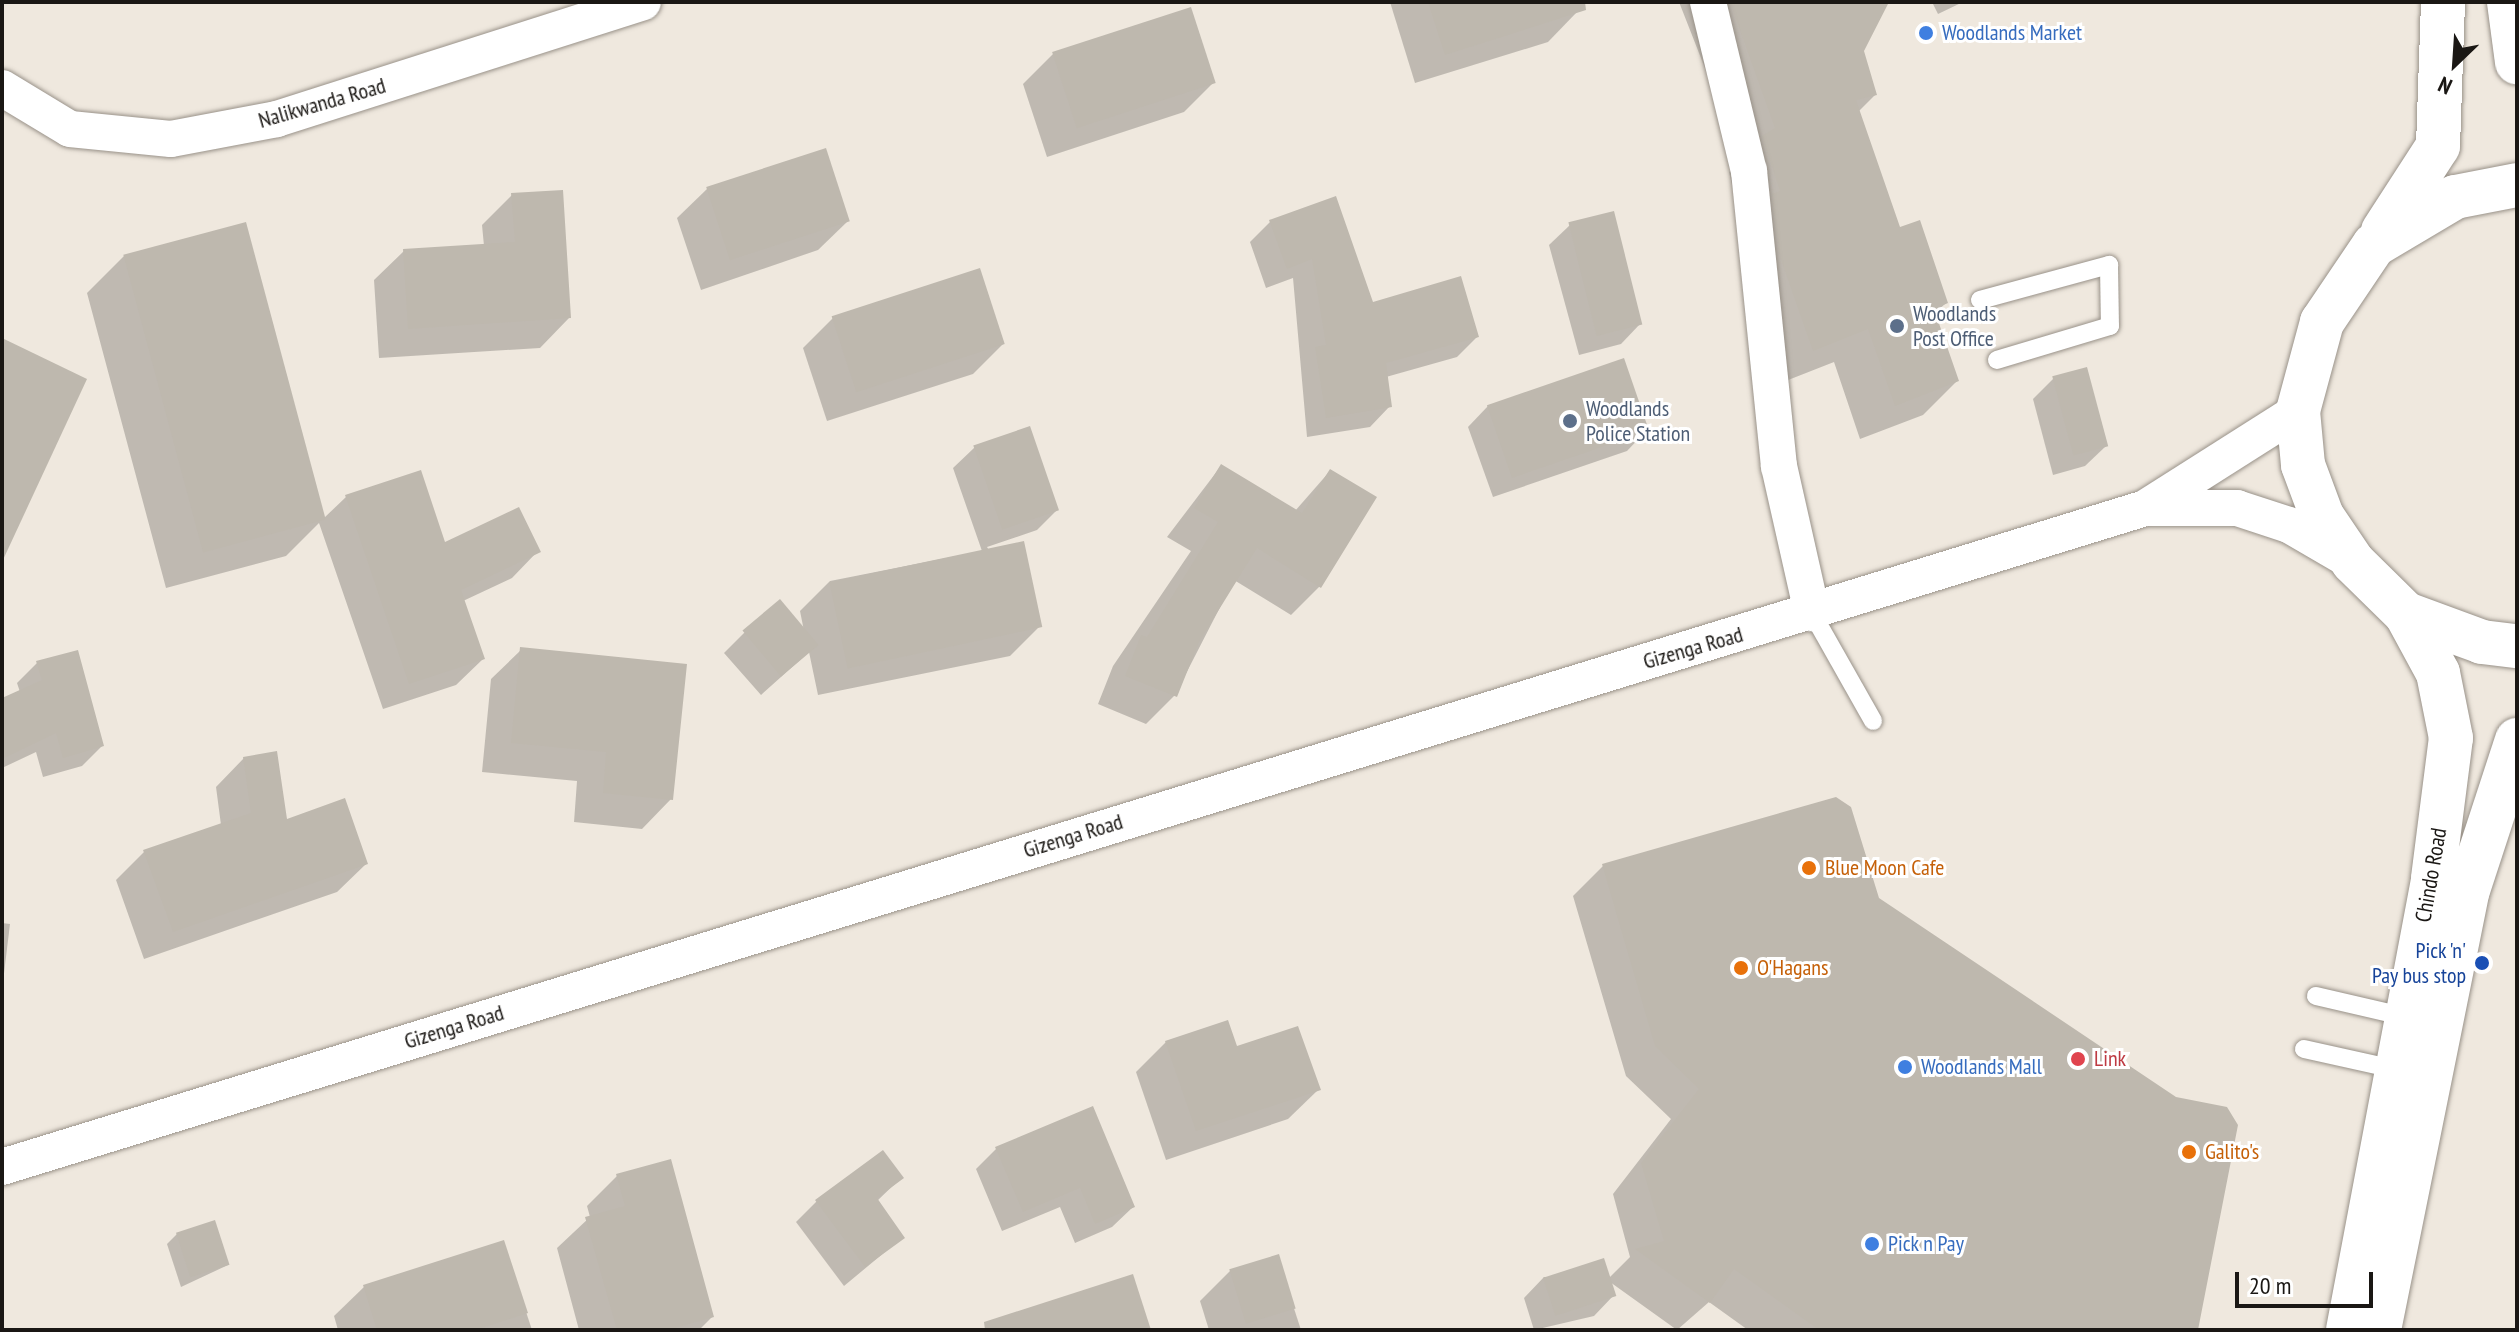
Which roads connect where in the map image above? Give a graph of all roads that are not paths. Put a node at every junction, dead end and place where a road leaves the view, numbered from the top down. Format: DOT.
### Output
graph roads {
  1 [pos="643,2"];
  2 [pos="1708,2"];
  3 [pos="2443,2"];
  4 [pos="2509,2"];
  5 [pos="2517,62"];
  6 [pos="2,88"];
  7 [pos="2517,185"];
  8 [pos="2374,245"];
  9 [pos="1980,300"];
  10 [pos="1997,360"];
  11 [pos="2298,411"];
  12 [pos="2145,508"];
  13 [pos="2353,562"];
  14 [pos="1812,613"];
  15 [pos="2406,614"];
  16 [pos="2517,646"];
  17 [pos="1873,721"];
  18 [pos="2517,740"];
  19 [pos="2316,996"];
  20 [pos="2420,1020"];
  21 [pos="2304,1049"];
  22 [pos="2409,1072"];
  23 [pos="2,1167"];
  24 [pos="2348,1330"];
  25 [pos="2379,1330"];
  1 -- 6 [label="street, Nalikwanda Road"];
  2 -- 14 [label="street"];
  3 -- 8 [label="main road"];
  4 -- 5 [label="main road"];
  7 -- 8 [label="main road"];
  8 -- 11 [label="main road"];
  9 -- 10 [label="lane"];
  11 -- 12 [label="street, Gizenga Road"];
  11 -- 13 [label="main road"];
  12 -- 13 [label="street, Gizenga Road"];
  12 -- 14 [label="street, Gizenga Road"];
  13 -- 15 [label="main road"];
  14 -- 17 [label="lane"];
  14 -- 23 [label="street, Gizenga Road"];
  15 -- 16 [label="main road"];
  15 -- 20 [label="main road, Chindo Road"];
  18 -- 20 [label="main road, Chindo Road"];
  19 -- 20 [label="lane"];
  20 -- 22 [label="main road, Chindo Road"];
  21 -- 22 [label="lane"];
  22 -- 24 [label="main road, Chindo Road"];
  22 -- 25 [label="main road, Chindo Road"];
}
